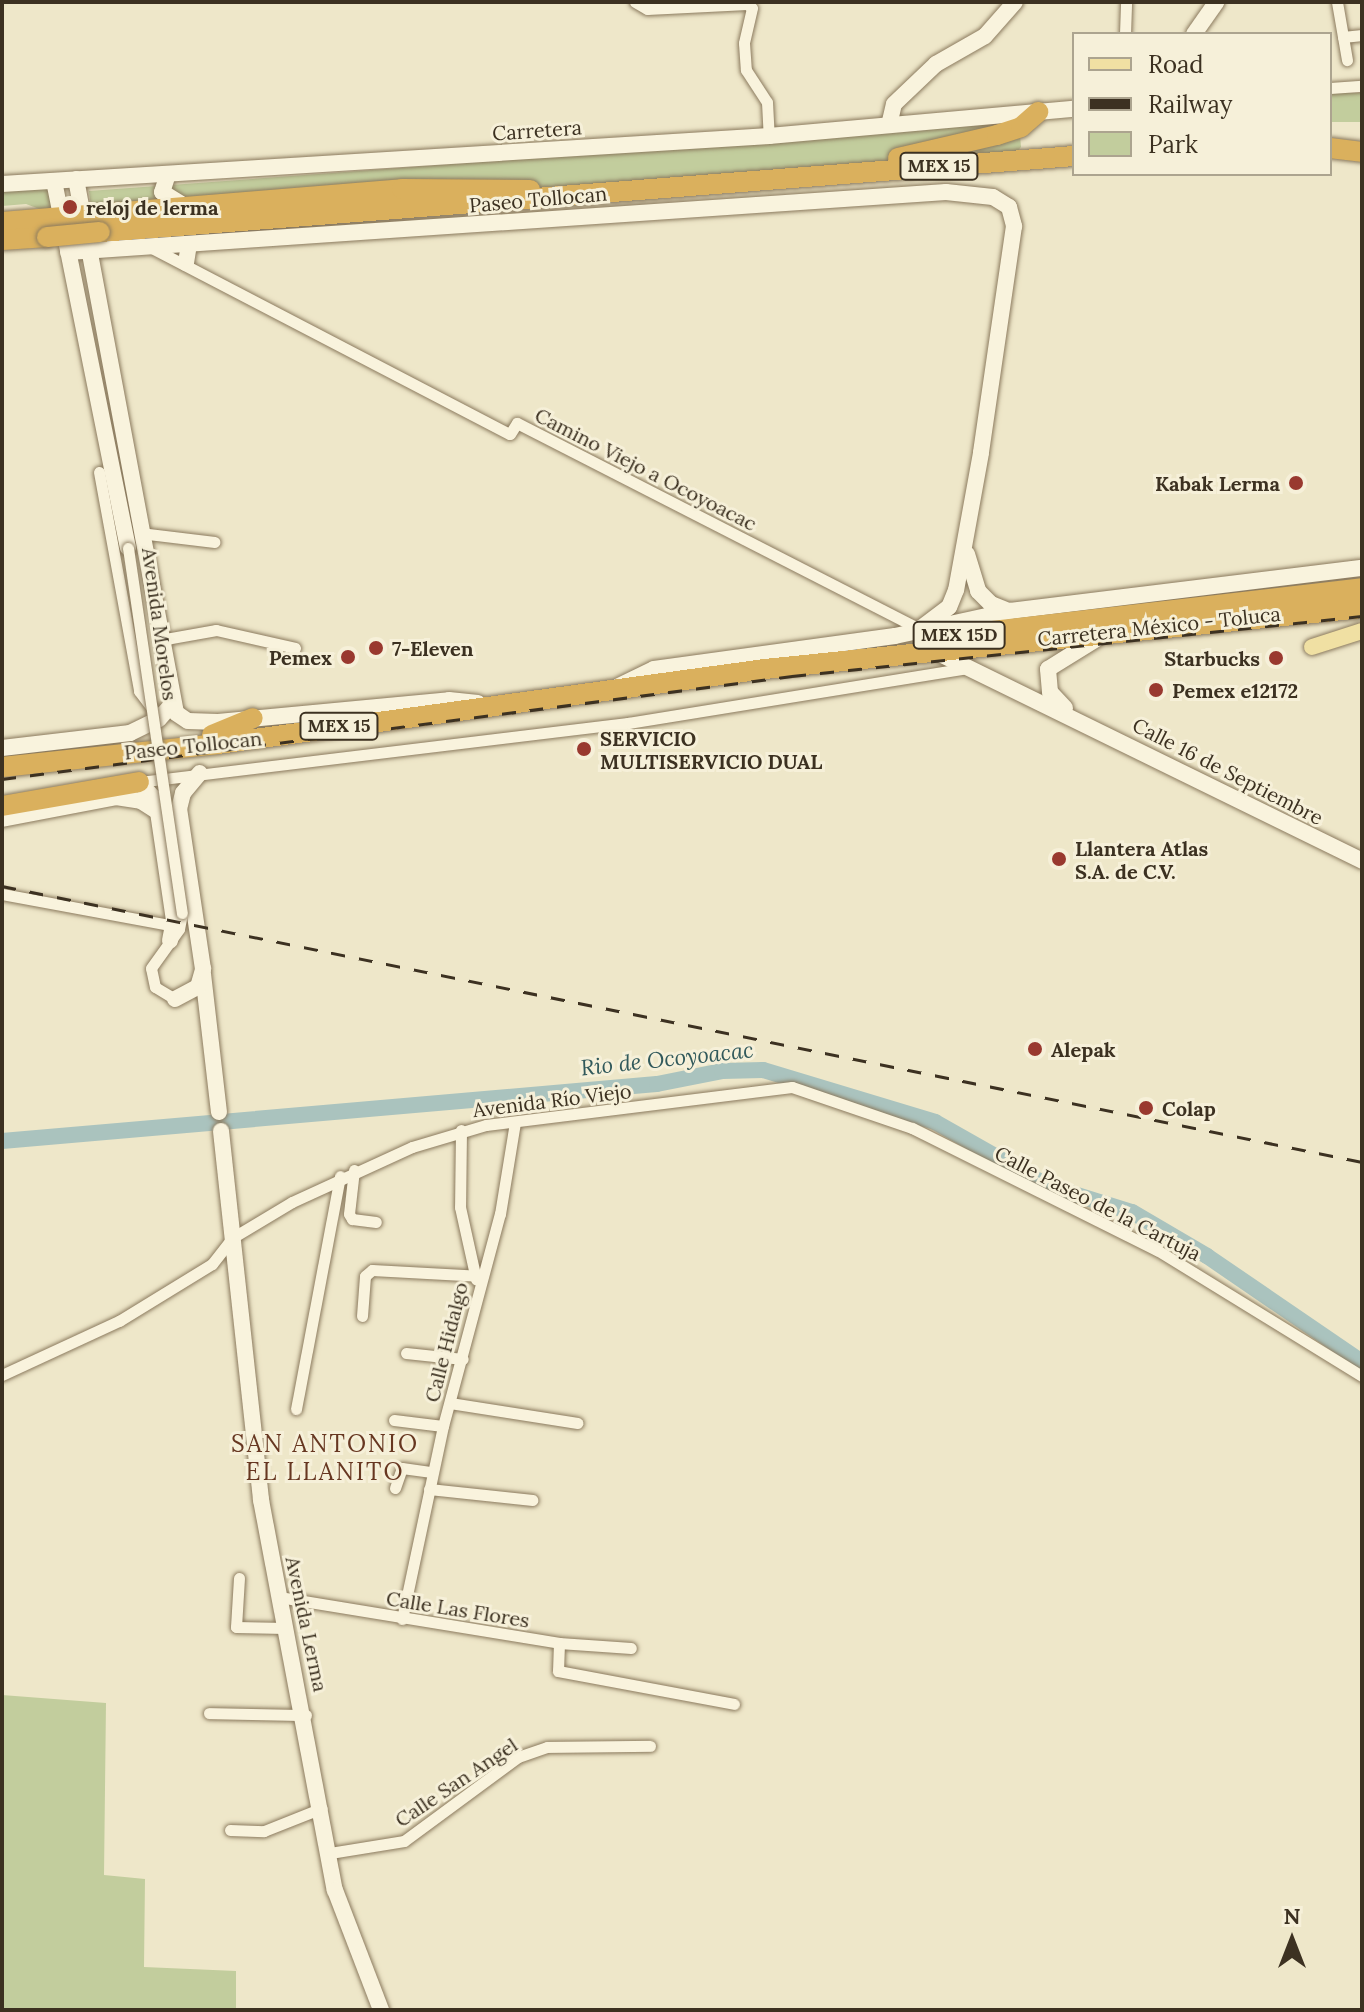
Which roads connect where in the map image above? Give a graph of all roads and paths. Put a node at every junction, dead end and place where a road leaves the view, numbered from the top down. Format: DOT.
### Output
graph roads {
  1 [pos="635,2"];
  2 [pos="1015,2"];
  3 [pos="1126,2"];
  4 [pos="1216,2"];
  5 [pos="1337,2"];
  6 [pos="1125,32"];
  7 [pos="1195,32"];
  8 [pos="1362,35"];
  9 [pos="1343,37"];
  10 [pos="1347,60"];
  11 [pos="1362,86"];
  12 [pos="1332,88"];
  13 [pos="1072,109"];
  14 [pos="1038,112"];
  15 [pos="890,121"];
  16 [pos="769,136"];
  17 [pos="1332,148"];
  18 [pos="1362,152"];
  19 [pos="1072,156"];
  20 [pos="168,174"];
  21 [pos="76,179"];
  22 [pos="804,179"];
  23 [pos="54,181"];
  24 [pos="2,184"];
  25 [pos="581,195"];
  26 [pos="181,204"];
  27 [pos="72,216"];
  28 [pos="2,222"];
  29 [pos="2,240"];
  30 [pos="189,244"];
  31 [pos="148,247"];
  32 [pos="88,250"];
  33 [pos="68,252"];
  34 [pos="186,263"];
  35 [pos="92,271"];
  36 [pos="73,274"];
  37 [pos="99,472"];
  38 [pos="967,537"];
  39 [pos="132,540"];
  40 [pos="214,542"];
  41 [pos="1362,568"];
  42 [pos="1362,588"];
  43 [pos="1362,608"];
  44 [pos="1010,611"];
  45 [pos="920,629"];
  46 [pos="1111,631"];
  47 [pos="1362,631"];
  48 [pos="160,640"];
  49 [pos="1312,647"];
  50 [pos="295,648"];
  51 [pos="934,651"];
  52 [pos="968,668"];
  53 [pos="765,669"];
  54 [pos="613,689"];
  55 [pos="495,704"];
  56 [pos="170,707"];
  57 [pos="1075,717"];
  58 [pos="253,718"];
  59 [pos="218,744"];
  60 [pos="182,745"];
  61 [pos="2,748"];
  62 [pos="2,767"];
  63 [pos="200,773"];
  64 [pos="129,785"];
  65 [pos="2,806"];
  66 [pos="158,812"];
  67 [pos="2,819"];
  68 [pos="1362,861"];
  69 [pos="2,894"];
  70 [pos="177,925"];
  71 [pos="201,950"];
  72 [pos="203,969"];
  73 [pos="175,999"];
  74 [pos="207,1011"];
  75 [pos="804,1088"];
  76 [pos="219,1112"];
  77 [pos="515,1122"];
  78 [pos="461,1130"];
  79 [pos="221,1131"];
  80 [pos="354,1170"];
  81 [pos="340,1176"];
  82 [pos="376,1222"];
  83 [pos="232,1238"];
  84 [pos="479,1280"];
  85 [pos="362,1316"];
  86 [pos="406,1353"];
  87 [pos="463,1359"];
  88 [pos="2,1375"];
  89 [pos="1362,1376"];
  90 [pos="450,1403"];
  91 [pos="296,1409"];
  92 [pos="394,1420"];
  93 [pos="577,1423"];
  94 [pos="443,1426"];
  95 [pos="432,1472"];
  96 [pos="395,1488"];
  97 [pos="429,1489"];
  98 [pos="532,1500"];
  99 [pos="239,1578"];
  100 [pos="279,1597"];
  101 [pos="402,1619"];
  102 [pos="285,1628"];
  103 [pos="559,1643"];
  104 [pos="631,1648"];
  105 [pos="734,1704"];
  106 [pos="209,1713"];
  107 [pos="306,1715"];
  108 [pos="650,1746"];
  109 [pos="322,1808"];
  110 [pos="230,1830"];
  111 [pos="330,1853"];
  112 [pos="381,2010"];
  1 -- 16 [label="street"];
  2 -- 15 [label="main road"];
  3 -- 6 [label="street"];
  4 -- 7 [label="main road"];
  5 -- 9 [label="street"];
  8 -- 9 [label="street"];
  9 -- 10 [label="street"];
  11 -- 12 [label="street"];
  13 -- 14 [label="main road, Carretera"];
  14 -- 15 [label="main road, Carretera"];
  14 -- 22 [label="highway"];
  15 -- 16 [label="main road, Carretera"];
  16 -- 20 [label="main road, Carretera"];
  17 -- 18 [label="highway"];
  19 -- 22 [label="highway, Paseo Tollocan / MEX 15"];
  20 -- 21 [label="main road, Carretera"];
  20 -- 26 [label="main road"];
  21 -- 23 [label="main road, Carretera"];
  21 -- 27 [label="main road, Avenida Morelos"];
  22 -- 25 [label="highway, Paseo Tollocan / MEX 15"];
  23 -- 24 [label="main road, Carretera"];
  23 -- 27 [label="main road, Avenida Morelos"];
  25 -- 26 [label="highway"];
  25 -- 29 [label="highway, Paseo Tollocan / MEX 15, bridge"];
  26 -- 27 [label="highway"];
  27 -- 28 [label="highway"];
  27 -- 32 [label="main road, Avenida Morelos"];
  27 -- 33 [label="main road, Avenida Morelos"];
  30 -- 31 [label="main road"];
  30 -- 34 [label="main road"];
  30 -- 38 [label="main road"];
  31 -- 32 [label="main road"];
  31 -- 34 [label="street, Camino Viejo a Ocoyoacac"];
  32 -- 33 [label="main road"];
  32 -- 35 [label="main road, Avenida Morelos"];
  33 -- 36 [label="main road, Avenida Morelos"];
  34 -- 45 [label="street, Camino Viejo a Ocoyoacac"];
  35 -- 36 [label="main road"];
  35 -- 39 [label="main road, Avenida Morelos"];
  36 -- 39 [label="main road, Avenida Morelos"];
  37 -- 56 [label="street"];
  38 -- 44 [label="main road"];
  38 -- 45 [label="main road"];
  39 -- 40 [label="street"];
  39 -- 48 [label="main road, Avenida Morelos"];
  39 -- 70 [label="street, Avenida Morelos, bridge"];
  41 -- 44 [label="main road"];
  42 -- 53 [label="highway, MEX 15D"];
  43 -- 46 [label="highway, Carretera México - Toluca / MEX 15"];
  44 -- 45 [label="main road"];
  45 -- 54 [label="main road"];
  46 -- 51 [label="highway, Carretera México - Toluca / MEX 15"];
  46 -- 57 [label="main road"];
  47 -- 49 [label="main road"];
  48 -- 50 [label="street"];
  48 -- 56 [label="main road, Avenida Morelos"];
  51 -- 52 [label="main road, Calle 16 de Septiembre"];
  51 -- 53 [label="highway, Carretera México - Toluca / MEX 15"];
  52 -- 57 [label="main road, Calle 16 de Septiembre"];
  52 -- 63 [label="street"];
  53 -- 54 [label="highway, Paseo Tollocan / MEX 15"];
  54 -- 55 [label="highway, Paseo Tollocan / MEX 15"];
  55 -- 58 [label="main road, Avenida Morelos"];
  55 -- 59 [label="highway, Paseo Tollocan / MEX 15"];
  56 -- 58 [label="main road, Avenida Morelos"];
  56 -- 61 [label="main road"];
  57 -- 68 [label="main road, Calle 16 de Septiembre"];
  58 -- 60 [label="highway"];
  59 -- 60 [label="highway, Paseo Tollocan / MEX 15"];
  59 -- 64 [label="highway"];
  60 -- 62 [label="highway, Paseo Tollocan / MEX 15"];
  63 -- 64 [label="street"];
  63 -- 71 [label="main road"];
  64 -- 65 [label="highway"];
  64 -- 66 [label="main road"];
  66 -- 67 [label="main road"];
  66 -- 70 [label="main road"];
  69 -- 70 [label="street"];
  70 -- 71 [label="main road"];
  70 -- 73 [label="street"];
  71 -- 72 [label="main road"];
  72 -- 73 [label="main road"];
  72 -- 74 [label="main road"];
  73 -- 74 [label="main road"];
  74 -- 76 [label="main road"];
  75 -- 77 [label="street, Avenida Río Viejo"];
  75 -- 89 [label="street, Calle Paseo de la Cartuja"];
  76 -- 79 [label="street"];
  77 -- 78 [label="street, Avenida Río Viejo"];
  77 -- 84 [label="street, Calle Hidalgo"];
  78 -- 80 [label="street, Avenida Río Viejo"];
  78 -- 84 [label="street"];
  79 -- 83 [label="main road"];
  80 -- 81 [label="street, Avenida Río Viejo"];
  80 -- 82 [label="street"];
  81 -- 83 [label="street, Avenida Río Viejo"];
  81 -- 91 [label="street"];
  83 -- 88 [label="street, Avenida Río Viejo"];
  83 -- 100 [label="main road, Avenida Lerma"];
  84 -- 85 [label="street"];
  84 -- 87 [label="street, Calle Hidalgo"];
  86 -- 87 [label="street"];
  87 -- 90 [label="street, Calle Hidalgo"];
  90 -- 93 [label="street"];
  90 -- 94 [label="street, Calle Hidalgo"];
  92 -- 94 [label="street"];
  94 -- 95 [label="street, Calle Hidalgo"];
  95 -- 96 [label="street"];
  95 -- 97 [label="street, Calle Hidalgo"];
  97 -- 98 [label="street"];
  97 -- 101 [label="street, Calle Hidalgo"];
  99 -- 102 [label="street"];
  100 -- 101 [label="street, Calle Las Flores"];
  100 -- 102 [label="main road, Avenida Lerma"];
  101 -- 103 [label="street, Calle Las Flores"];
  102 -- 107 [label="main road, Avenida Lerma"];
  103 -- 104 [label="street, Calle Las Flores"];
  103 -- 105 [label="street"];
  106 -- 107 [label="street"];
  107 -- 109 [label="main road, Avenida Lerma"];
  108 -- 111 [label="street, Calle San Angel"];
  109 -- 110 [label="street"];
  109 -- 111 [label="main road, Avenida Lerma"];
  111 -- 112 [label="main road, Avenida Lerma"];
}
